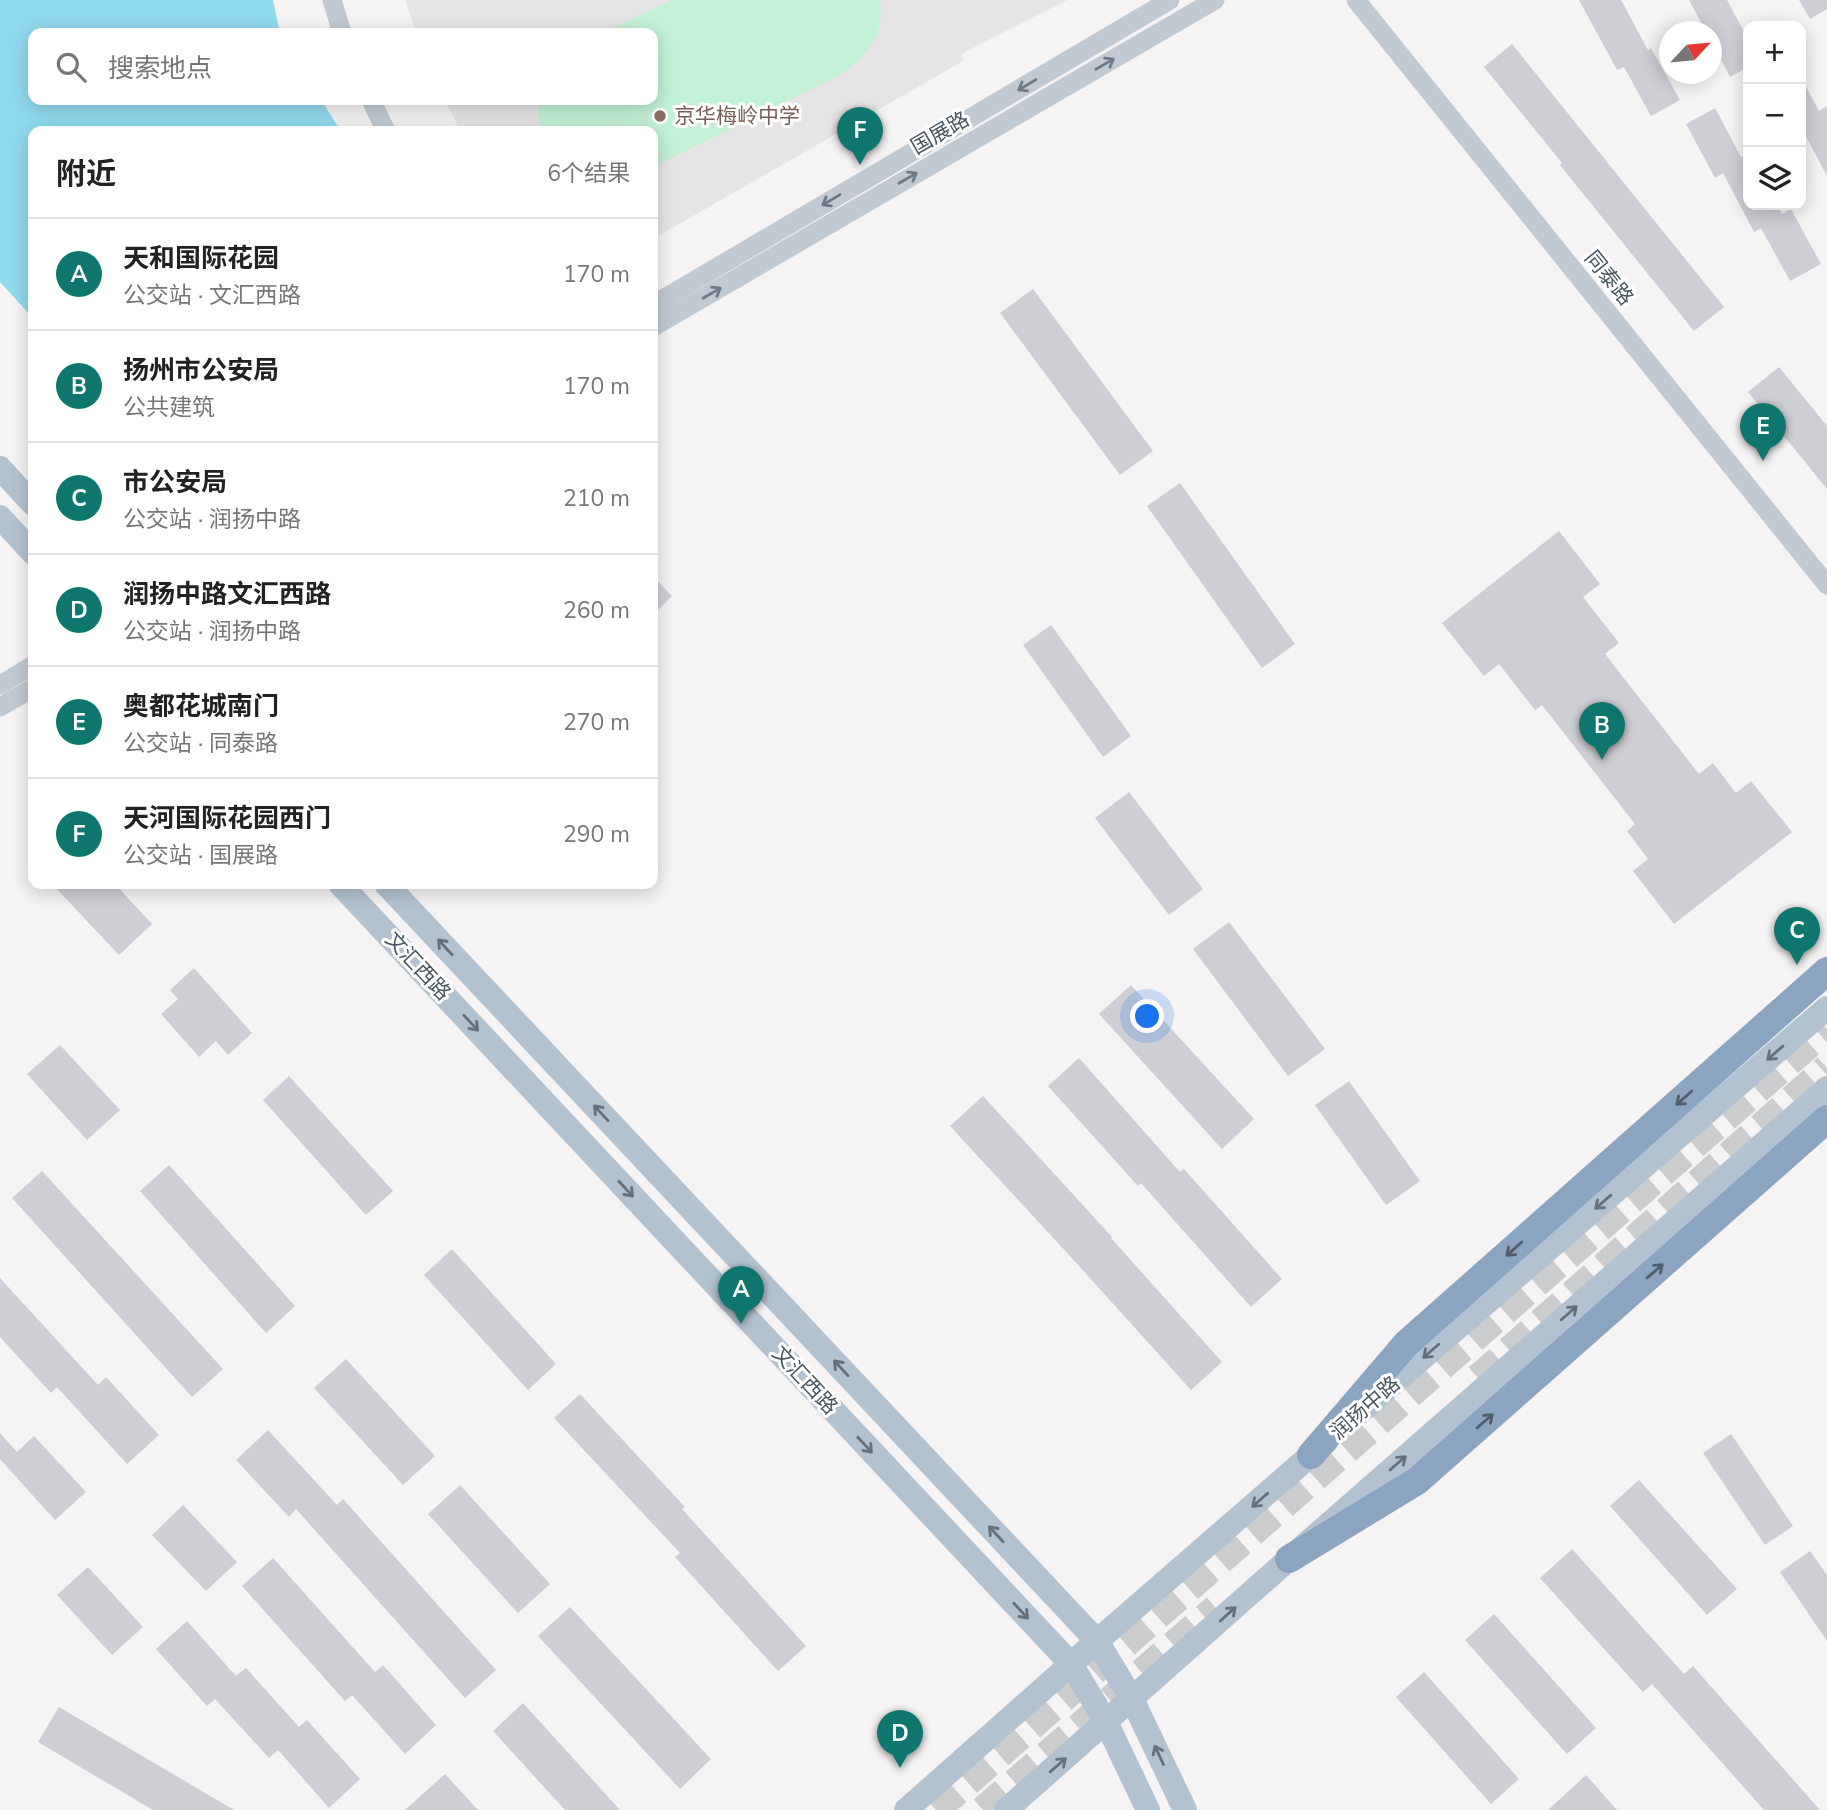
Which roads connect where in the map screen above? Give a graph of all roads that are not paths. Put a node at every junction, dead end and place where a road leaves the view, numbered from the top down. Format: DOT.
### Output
graph roads {
  1 [pos="332,0"];
  2 [pos="1170,0"];
  3 [pos="1215,0"];
  4 [pos="1356,0"];
  5 [pos="340,28"];
  6 [pos="373,105"];
  7 [pos="384,126"];
  8 [pos="658,302"];
  9 [pos="658,324"];
  10 [pos="0,468"];
  11 [pos="28,499"];
  12 [pos="0,517"];
  13 [pos="28,548"];
  14 [pos="1827,586"];
  15 [pos="28,669"];
  16 [pos="0,685"];
  17 [pos="28,691"];
  18 [pos="0,707"];
  19 [pos="345,889"];
  20 [pos="391,889"];
  21 [pos="1827,971"];
  22 [pos="1827,1009"];
  23 [pos="1827,1088"];
  24 [pos="1827,1119"];
  25 [pos="1311,1455"];
  26 [pos="1289,1559"];
  27 [pos="1097,1641"];
  28 [pos="1071,1664"];
  29 [pos="1132,1699"];
  30 [pos="1106,1722"];
  31 [pos="906,1810"];
  32 [pos="1006,1810"];
  33 [pos="1148,1810"];
  34 [pos="1185,1810"];
  1 -- 5 [label="street"];
  2 -- 8 [label="street, 国展路, one-way"];
  9 -- 3 [label="street, 国展路, one-way"];
  4 -- 14 [label="street, 同泰路"];
  6 -- 7 [label="street"];
  10 -- 11 [label="main road"];
  12 -- 13 [label="main road"];
  15 -- 16 [label="street"];
  17 -- 18 [label="street"];
  19 -- 28 [label="main road, 文汇西路, one-way"];
  27 -- 20 [label="main road, 文汇西路, one-way"];
  21 -- 25 [label="highway, one-way"];
  22 -- 25 [label="main road, 润扬中路, one-way"];
  26 -- 23 [label="main road, one-way"];
  26 -- 24 [label="highway, one-way"];
  25 -- 27 [label="main road, 润扬中路, one-way"];
  29 -- 26 [label="main road, one-way"];
  27 -- 28 [label="main road, 润扬中路"];
  27 -- 29 [label="main road, 文汇西路"];
  28 -- 30 [label="main road, 文汇西路"];
  28 -- 31 [label="main road, 润扬中路"];
  29 -- 30 [label="main road"];
  34 -- 29 [label="main road, 文汇西路, one-way"];
  32 -- 30 [label="main road, one-way"];
  30 -- 33 [label="main road, 文汇西路"];
}
